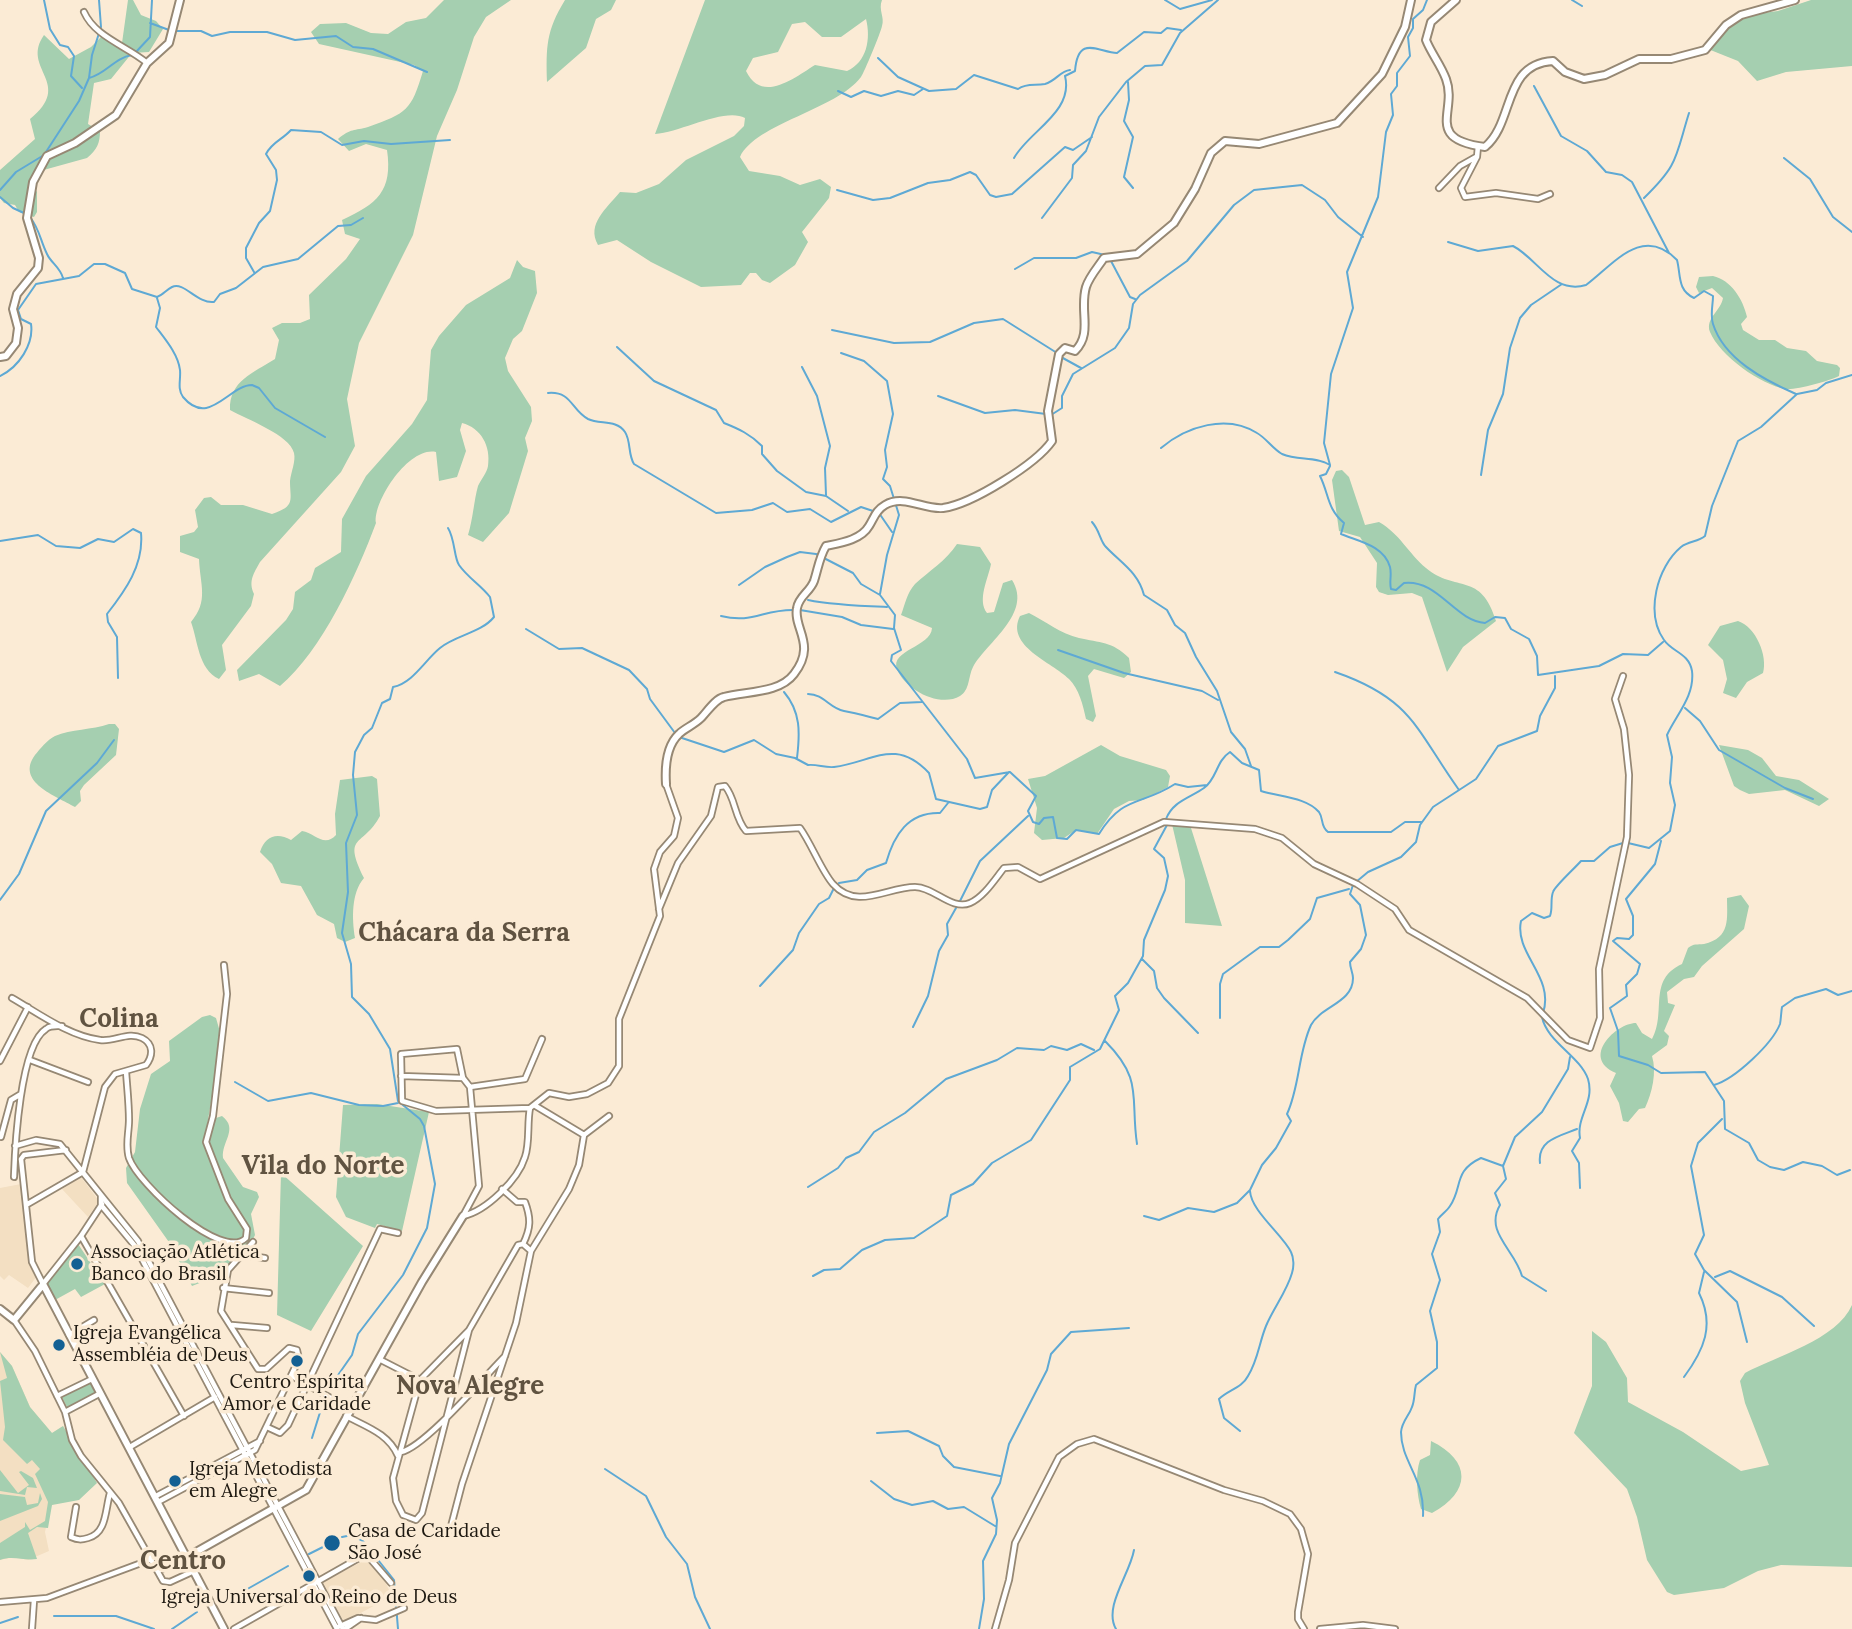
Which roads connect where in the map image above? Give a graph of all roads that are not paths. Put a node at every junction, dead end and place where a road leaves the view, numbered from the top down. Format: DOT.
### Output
graph roads {
  1 [pos="180,0"];
  2 [pos="1411,0"];
  3 [pos="1456,0"];
  4 [pos="1795,0"];
  5 [pos="84,12"];
  6 [pos="147,63"];
  7 [pos="1478,146"];
  8 [pos="1477,157"];
  9 [pos="1439,188"];
  10 [pos="1550,194"];
  11 [pos="0,357"];
  12 [pos="1623,676"];
  13 [pos="666,784"];
  14 [pos="659,909"];
  15 [pos="224,965"];
  16 [pos="12,999"];
  17 [pos="28,1007"];
  18 [pos="63,1026"];
  19 [pos="542,1039"];
  20 [pos="30,1060"];
  21 [pos="0,1062"];
  22 [pos="126,1071"];
  23 [pos="401,1076"];
  24 [pos="463,1078"];
  25 [pos="88,1082"];
  26 [pos="470,1087"];
  27 [pos="21,1094"];
  28 [pos="532,1107"];
  29 [pos="473,1110"];
  30 [pos="609,1116"];
  31 [pos="583,1135"];
  32 [pos="1,1137"];
  33 [pos="15,1146"];
  34 [pos="66,1150"];
  35 [pos="83,1172"];
  36 [pos="14,1177"];
  37 [pos="502,1189"];
  38 [pos="102,1200"];
  39 [pos="471,1200"];
  40 [pos="26,1205"];
  41 [pos="481,1208"];
  42 [pos="463,1216"];
  43 [pos="398,1233"];
  44 [pos="81,1236"];
  45 [pos="253,1242"];
  46 [pos="523,1244"];
  47 [pos="531,1251"];
  48 [pos="242,1255"];
  49 [pos="265,1258"];
  50 [pos="42,1285"];
  51 [pos="223,1288"];
  52 [pos="269,1293"];
  53 [pos="0,1308"];
  54 [pos="13,1320"];
  55 [pos="94,1320"];
  56 [pos="231,1325"];
  57 [pos="267,1328"];
  58 [pos="469,1330"];
  59 [pos="69,1335"];
  60 [pos="505,1355"];
  61 [pos="379,1359"];
  62 [pos="292,1376"];
  63 [pos="92,1379"];
  64 [pos="420,1380"];
  65 [pos="308,1385"];
  66 [pos="99,1394"];
  67 [pos="57,1396"];
  68 [pos="217,1396"];
  69 [pos="350,1409"];
  70 [pos="65,1412"];
  71 [pos="448,1415"];
  72 [pos="184,1416"];
  73 [pos="346,1416"];
  74 [pos="267,1427"];
  75 [pos="261,1441"];
  76 [pos="130,1447"];
  77 [pos="245,1449"];
  78 [pos="399,1454"];
  79 [pos="248,1455"];
  80 [pos="110,1493"];
  81 [pos="157,1499"];
  82 [pos="76,1507"];
  83 [pos="276,1508"];
  84 [pos="450,1530"];
  85 [pos="187,1558"];
  86 [pos="152,1559"];
  87 [pos="158,1571"];
  88 [pos="194,1571"];
  89 [pos="316,1582"];
  90 [pos="391,1583"];
  91 [pos="34,1600"];
  92 [pos="0,1602"];
  93 [pos="400,1610"];
  94 [pos="339,1628"];
  95 [pos="32,1629"];
  96 [pos="224,1629"];
  97 [pos="234,1629"];
  98 [pos="995,1629"];
  99 [pos="1304,1629"];
  100 [pos="1320,1629"];
  101 [pos="1395,1629"];
  1 -- 6 [label="street"];
  2 -- 13 [label="street"];
  3 -- 7 [label="street"];
  4 -- 7 [label="street"];
  5 -- 6 [label="street"];
  6 -- 11 [label="street"];
  7 -- 8 [label="street"];
  8 -- 9 [label="street"];
  8 -- 10 [label="street"];
  12 -- 14 [label="street"];
  13 -- 14 [label="street"];
  14 -- 28 [label="street"];
  15 -- 22 [label="street"];
  16 -- 17 [label="street"];
  17 -- 18 [label="street"];
  17 -- 21 [label="street"];
  18 -- 20 [label="street"];
  18 -- 22 [label="street"];
  19 -- 26 [label="street"];
  20 -- 25 [label="street"];
  20 -- 27 [label="street"];
  22 -- 35 [label="street"];
  23 -- 24 [label="street"];
  23 -- 24 [label="street"];
  23 -- 29 [label="street"];
  24 -- 26 [label="street"];
  26 -- 29 [label="street"];
  27 -- 32 [label="street"];
  27 -- 33 [label="street"];
  28 -- 29 [label="street"];
  28 -- 31 [label="street"];
  28 -- 37 [label="street"];
  29 -- 39 [label="street"];
  30 -- 31 [label="street"];
  31 -- 47 [label="street"];
  33 -- 34 [label="street"];
  33 -- 36 [label="street"];
  34 -- 35 [label="street"];
  34 -- 40 [label="street"];
  35 -- 38 [label="street"];
  35 -- 40 [label="street"];
  37 -- 41 [label="street"];
  37 -- 46 [label="street"];
  38 -- 44 [label="street"];
  38 -- 68 [label="street"];
  39 -- 41 [label="street"];
  39 -- 42 [label="street"];
  40 -- 50 [label="street"];
  41 -- 42 [label="street"];
  42 -- 61 [label="street"];
  43 -- 65 [label="street"];
  44 -- 50 [label="street"];
  44 -- 72 [label="street"];
  45 -- 48 [label="street"];
  46 -- 47 [label="street"];
  46 -- 58 [label="street"];
  47 -- 60 [label="street"];
  48 -- 49 [label="street"];
  48 -- 51 [label="street"];
  50 -- 54 [label="street"];
  50 -- 59 [label="street"];
  51 -- 52 [label="street"];
  51 -- 56 [label="street"];
  53 -- 54 [label="street"];
  54 -- 67 [label="street"];
  55 -- 59 [label="street"];
  56 -- 57 [label="street"];
  56 -- 62 [label="street"];
  58 -- 64 [label="street"];
  58 -- 71 [label="street"];
  59 -- 63 [label="street"];
  60 -- 71 [label="street"];
  60 -- 84 [label="street"];
  61 -- 64 [label="street"];
  61 -- 69 [label="street"];
  62 -- 65 [label="street"];
  62 -- 74 [label="street"];
  63 -- 66 [label="street"];
  63 -- 67 [label="street"];
  64 -- 78 [label="street"];
  65 -- 69 [label="street"];
  65 -- 74 [label="street"];
  66 -- 70 [label="street"];
  66 -- 76 [label="street"];
  67 -- 70 [label="street"];
  68 -- 72 [label="street"];
  68 -- 77 [label="street"];
  69 -- 73 [label="street"];
  70 -- 80 [label="street"];
  71 -- 78 [label="street"];
  71 -- 78 [label="street"];
  72 -- 76 [label="street"];
  73 -- 78 [label="street"];
  73 -- 83 [label="street"];
  74 -- 75 [label="street"];
  75 -- 77 [label="street"];
  75 -- 79 [label="street"];
  76 -- 81 [label="street"];
  77 -- 79 [label="street"];
  77 -- 81 [label="street"];
  79 -- 81 [label="street"];
  79 -- 83 [label="street"];
  80 -- 82 [label="street"];
  80 -- 86 [label="street"];
  81 -- 85 [label="street"];
  83 -- 85 [label="street"];
  83 -- 89 [label="street"];
  85 -- 87 [label="street"];
  85 -- 88 [label="street"];
  86 -- 87 [label="street"];
  86 -- 91 [label="street"];
  87 -- 88 [label="street"];
  88 -- 96 [label="street"];
  89 -- 90 [label="street"];
  89 -- 94 [label="street"];
  89 -- 97 [label="street"];
  91 -- 92 [label="street"];
  91 -- 95 [label="street"];
  93 -- 94 [label="street"];
  98 -- 99 [label="street"];
  100 -- 101 [label="street"];
}
